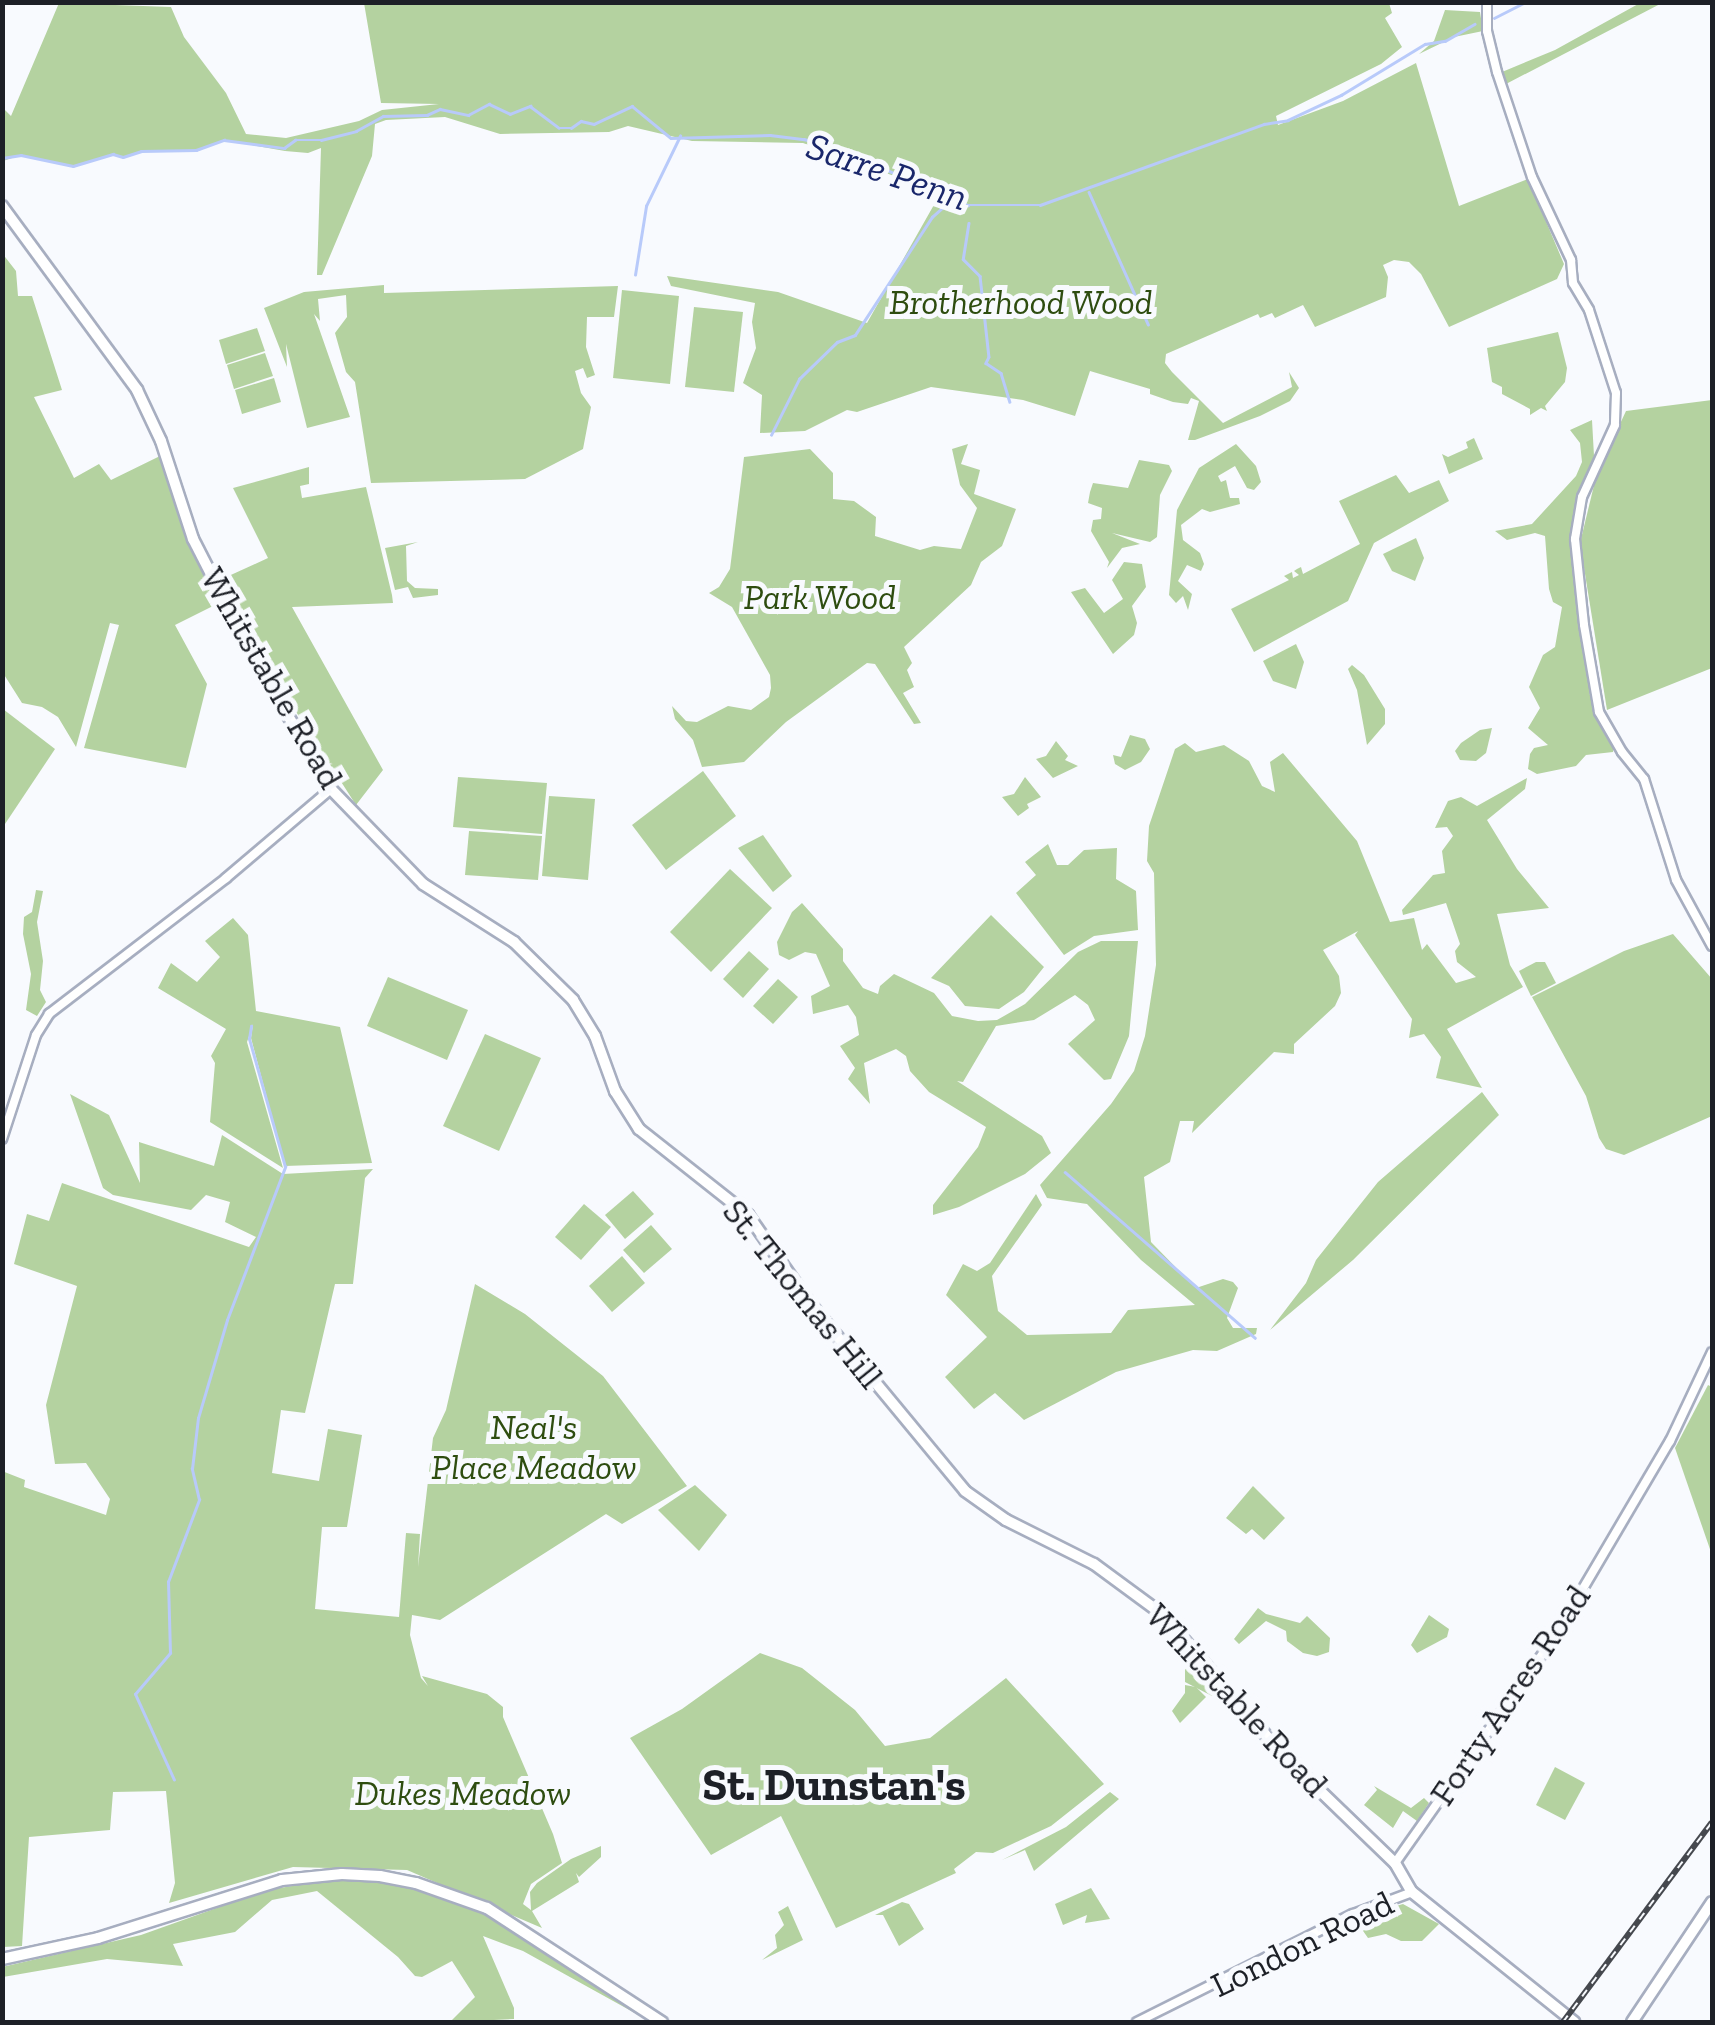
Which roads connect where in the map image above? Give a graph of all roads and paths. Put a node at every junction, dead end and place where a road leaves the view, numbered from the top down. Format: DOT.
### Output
graph roads {
  1 [pos="1486,6"];
  2 [pos="2,206"];
  3 [pos="331,789"];
  4 [pos="1712,946"];
  5 [pos="615,1091"];
  6 [pos="2,1138"];
  7 [pos="1712,1352"];
  8 [pos="942,1464"];
  9 [pos="1396,1863"];
  10 [pos="1412,1892"];
  11 [pos="1712,1902"];
  12 [pos="2,1959"];
  13 [pos="662,2022"];
  14 [pos="1138,2022"];
  15 [pos="1574,2022"];
  16 [pos="1632,2022"];
  1 -- 4 [label="street"];
  2 -- 3 [label="main road, Whitstable Road"];
  3 -- 5 [label="main road, Whitstable Road"];
  3 -- 6 [label="street"];
  5 -- 8 [label="main road, St. Thomas Hill"];
  7 -- 9 [label="street, Forty Acres Road"];
  8 -- 9 [label="main road, Whitstable Road"];
  9 -- 10 [label="main road, Whitstable Road"];
  10 -- 14 [label="street, London Road"];
  10 -- 15 [label="main road"];
  11 -- 16 [label="main road"];
  12 -- 13 [label="main road"];
}
